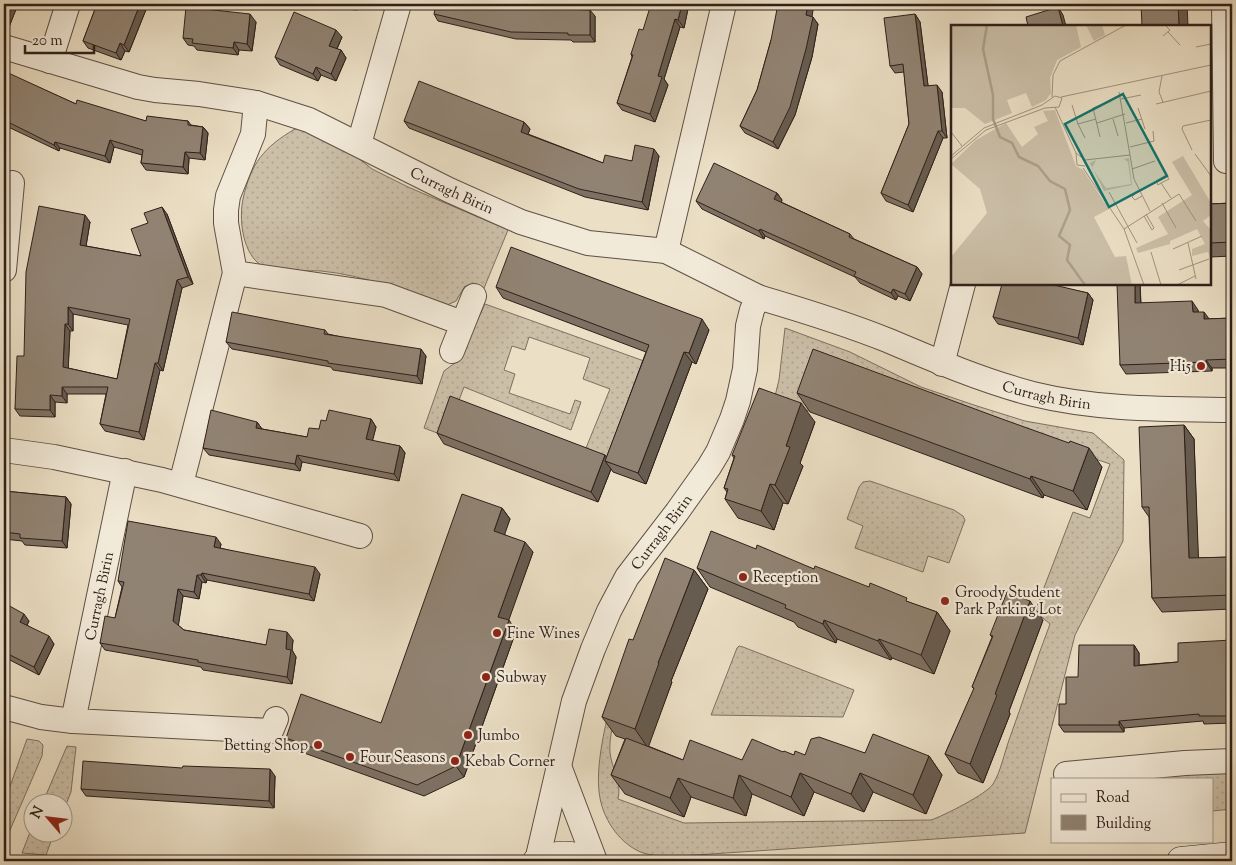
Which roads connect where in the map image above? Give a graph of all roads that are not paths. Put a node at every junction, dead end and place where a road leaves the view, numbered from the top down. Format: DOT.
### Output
graph roads {
  1 [pos="68,4"];
  2 [pos="399,4"];
  3 [pos="724,4"];
  4 [pos="1224,4"];
  5 [pos="4,47"];
  6 [pos="50,61"];
  7 [pos="256,103"];
  8 [pos="359,144"];
  9 [pos="1232,161"];
  10 [pos="12,183"];
  11 [pos="666,251"];
  12 [pos="4,270"];
  13 [pos="235,273"];
  14 [pos="963,285"];
  15 [pos="474,296"];
  16 [pos="758,297"];
  17 [pos="462,323"];
  18 [pos="452,351"];
  19 [pos="942,364"];
  20 [pos="1232,410"];
  21 [pos="4,450"];
  22 [pos="125,471"];
  23 [pos="180,484"];
  24 [pos="360,536"];
  25 [pos="4,707"];
  26 [pos="276,719"];
  27 [pos="73,720"];
  28 [pos="1232,760"];
  29 [pos="559,766"];
  30 [pos="1066,774"];
  31 [pos="1232,856"];
  32 [pos="537,861"];
  33 [pos="588,861"];
  34 [pos="595,861"];
  35 [pos="1181,861"];
  1 -- 6 [label="street"];
  2 -- 8 [label="street"];
  3 -- 11 [label="street"];
  4 -- 9 [label="street"];
  5 -- 6 [label="street, Curragh Birin"];
  6 -- 7 [label="street, Curragh Birin"];
  7 -- 8 [label="street, Curragh Birin"];
  7 -- 13 [label="street"];
  8 -- 11 [label="street, Curragh Birin"];
  10 -- 12 [label="street"];
  11 -- 16 [label="street, Curragh Birin"];
  13 -- 17 [label="street"];
  13 -- 23 [label="street"];
  14 -- 19 [label="street"];
  15 -- 17 [label="street"];
  16 -- 19 [label="street, Curragh Birin"];
  16 -- 29 [label="street, Curragh Birin"];
  17 -- 18 [label="street"];
  19 -- 20 [label="street, Curragh Birin"];
  21 -- 22 [label="street"];
  22 -- 23 [label="street"];
  22 -- 27 [label="street, Curragh Birin"];
  23 -- 24 [label="street"];
  25 -- 27 [label="street"];
  26 -- 27 [label="street"];
  28 -- 30 [label="street"];
  29 -- 32 [label="street, Curragh Birin"];
  29 -- 34 [label="street"];
  31 -- 35 [label="street"];
  32 -- 33 [label="street"];
}
